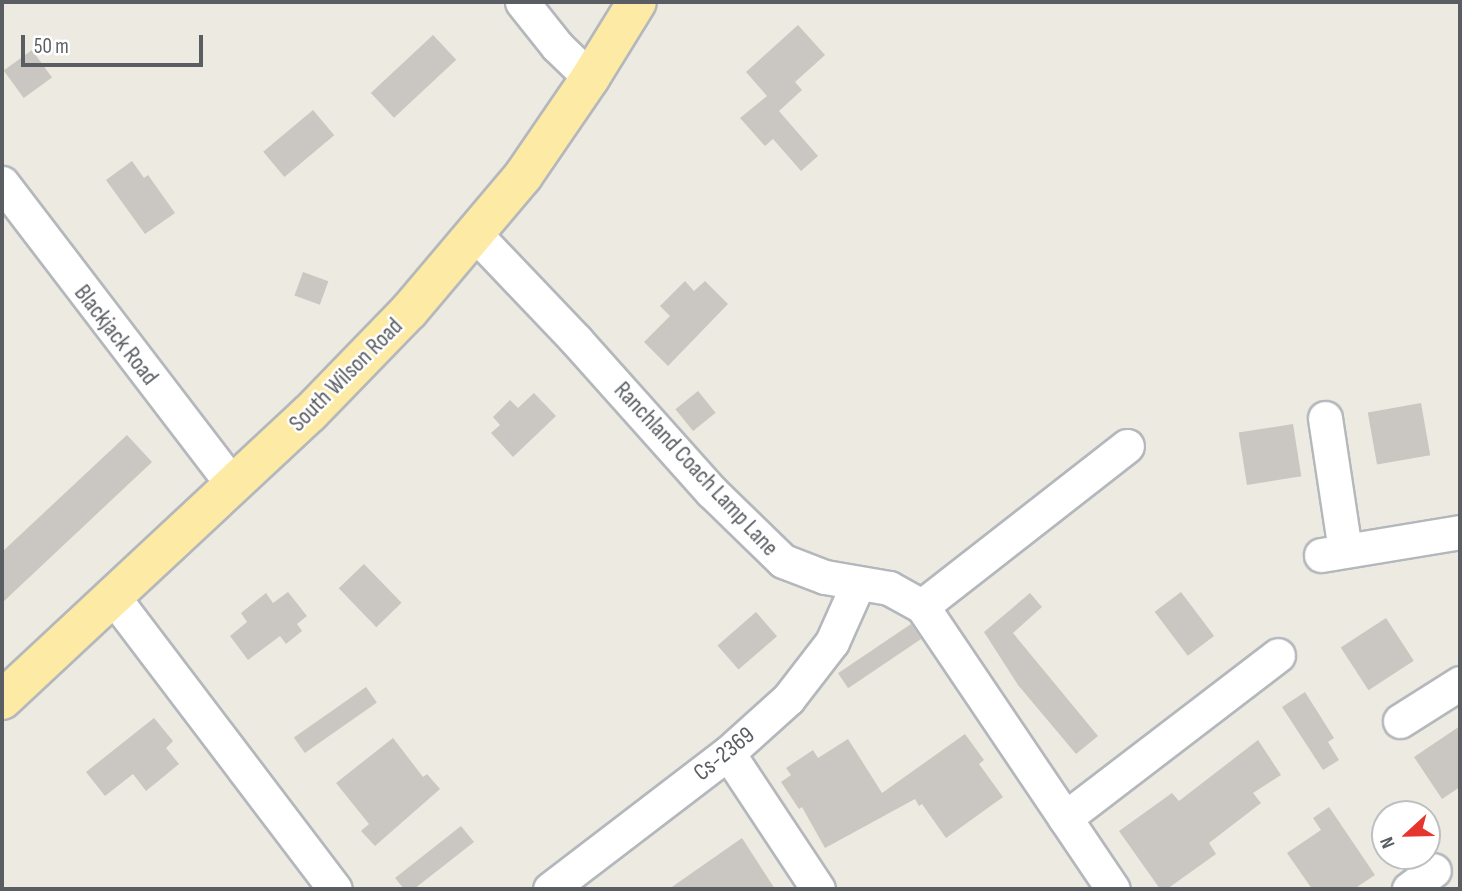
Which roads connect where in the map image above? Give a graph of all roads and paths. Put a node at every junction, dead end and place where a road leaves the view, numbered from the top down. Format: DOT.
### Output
graph roads {
  1 [pos="522,2"];
  2 [pos="637,2"];
  3 [pos="590,78"];
  4 [pos="2,183"];
  5 [pos="476,235"];
  6 [pos="1325,418"];
  7 [pos="1126,446"];
  8 [pos="233,485"];
  9 [pos="1460,532"];
  10 [pos="858,584"];
  11 [pos="114,598"];
  12 [pos="922,606"];
  13 [pos="1278,655"];
  14 [pos="1460,683"];
  15 [pos="2,700"];
  16 [pos="1400,721"];
  17 [pos="728,753"];
  18 [pos="1065,818"];
  19 [pos="335,889"];
  20 [pos="550,889"];
  21 [pos="818,889"];
  22 [pos="1113,889"];
  1 -- 3 [label="street"];
  2 -- 3 [label="main road, South Wilson Road"];
  3 -- 5 [label="main road, South Wilson Road"];
  4 -- 8 [label="street, Blackjack Road"];
  5 -- 8 [label="main road, South Wilson Road"];
  5 -- 10 [label="street, Ranchland Coach Lamp Lane"];
  6 -- 9 [label="street"];
  7 -- 12 [label="street"];
  8 -- 11 [label="main road, South Wilson Road"];
  10 -- 12 [label="street, Ranchland Coach Lamp Lane"];
  10 -- 17 [label="street, Cs-2369"];
  11 -- 15 [label="main road, South Wilson Road"];
  11 -- 19 [label="street"];
  12 -- 18 [label="street, Ranchland Coach Lamp Lane"];
  13 -- 18 [label="street"];
  14 -- 16 [label="street"];
  17 -- 20 [label="street, Cs-2369"];
  17 -- 21 [label="street"];
  18 -- 22 [label="street, Ranchland Coach Lamp Lane"];
}
